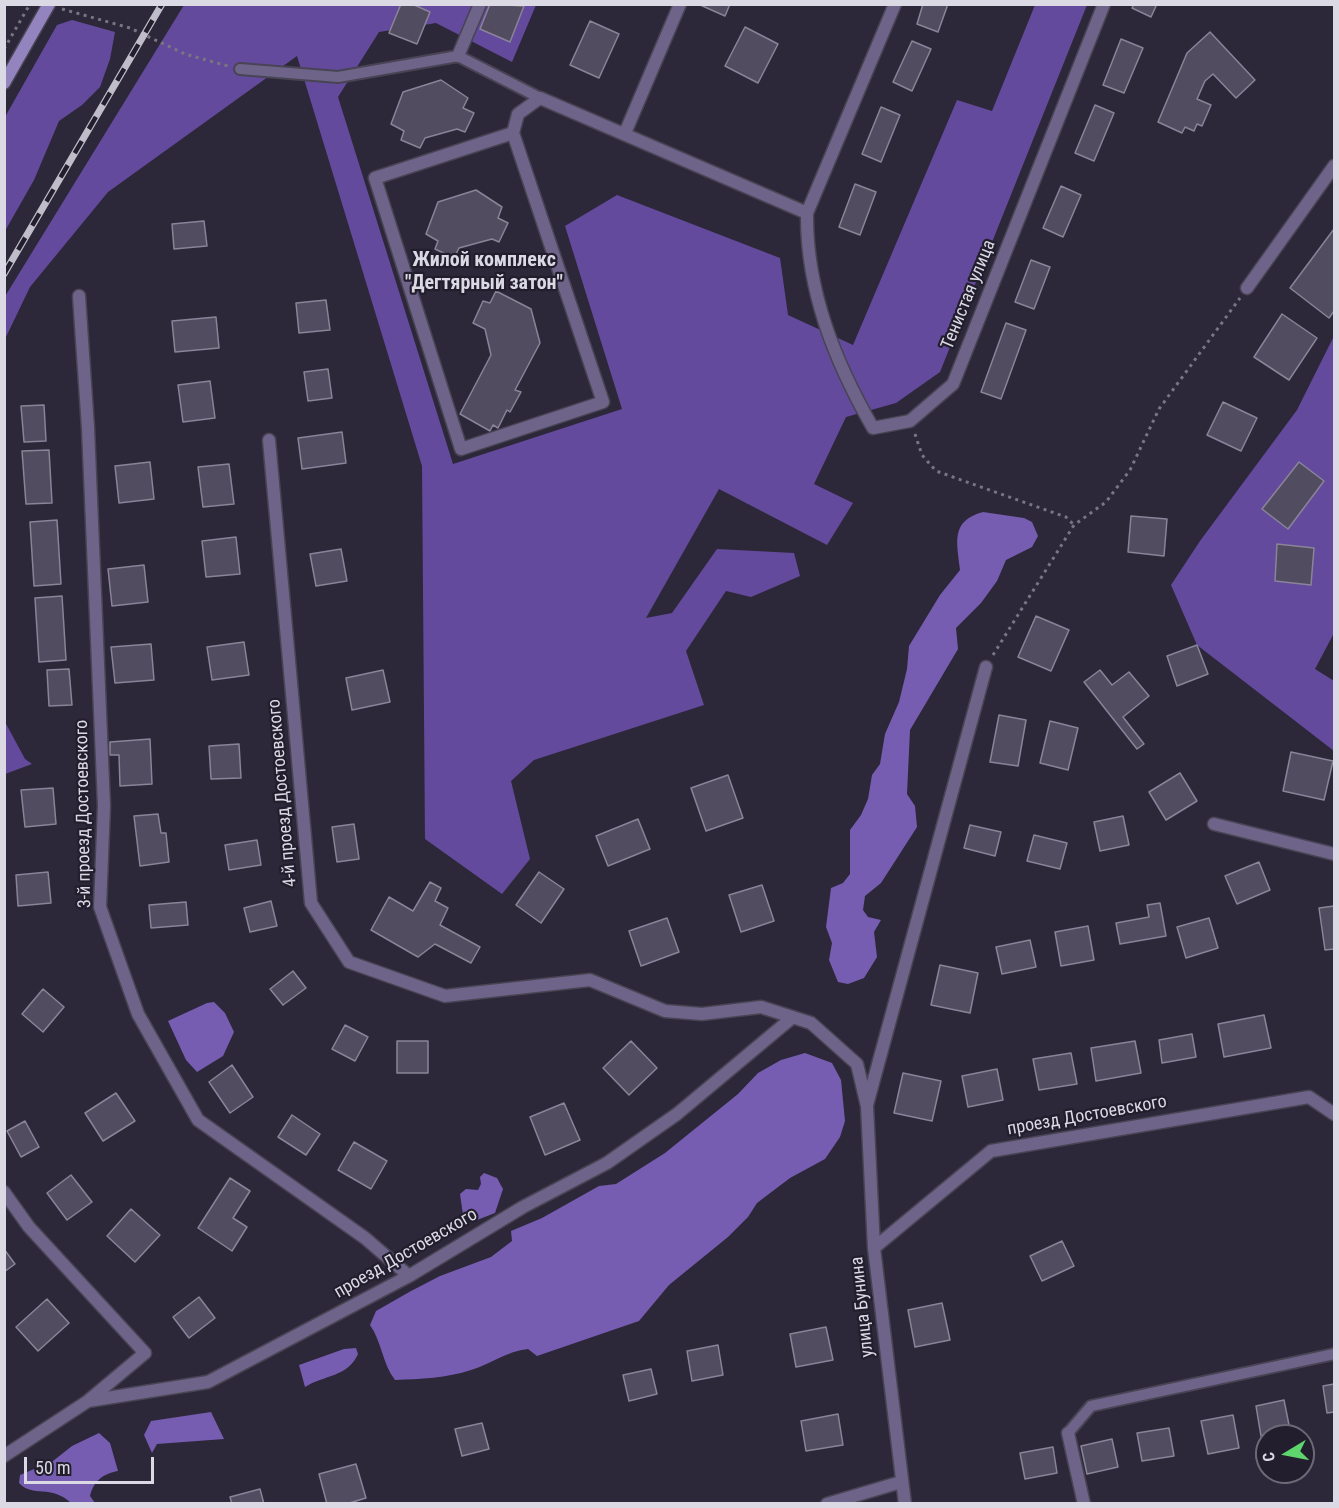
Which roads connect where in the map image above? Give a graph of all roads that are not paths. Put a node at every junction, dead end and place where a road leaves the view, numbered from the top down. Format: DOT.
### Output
graph roads {
  1 [pos="480,4"];
  2 [pos="680,4"];
  3 [pos="895,4"];
  4 [pos="1104,4"];
  5 [pos="49,5"];
  6 [pos="458,56"];
  7 [pos="240,69"];
  8 [pos="4,83"];
  9 [pos="540,98"];
  10 [pos="513,133"];
  11 [pos="625,133"];
  12 [pos="1335,166"];
  13 [pos="807,213"];
  14 [pos="1247,288"];
  15 [pos="79,296"];
  16 [pos="269,440"];
  17 [pos="986,667"];
  18 [pos="1214,824"];
  19 [pos="1335,854"];
  20 [pos="793,1017"];
  21 [pos="867,1106"];
  22 [pos="1335,1114"];
  23 [pos="4,1192"];
  24 [pos="874,1248"];
  25 [pos="409,1276"];
  26 [pos="1335,1354"];
  27 [pos="88,1401"];
  28 [pos="1068,1433"];
  29 [pos="4,1456"];
  30 [pos="901,1482"];
  31 [pos="827,1503"];
  32 [pos="905,1503"];
  33 [pos="1084,1503"];
  1 -- 6 [label="street"];
  2 -- 11 [label="street"];
  3 -- 13 [label="street"];
  4 -- 13 [label="street, Тенистая улица"];
  5 -- 8 [label="main road"];
  6 -- 7 [label="lane"];
  6 -- 9 [label="lane"];
  9 -- 10 [label="street"];
  9 -- 11 [label="street"];
  10 -- 10 [label="street"];
  11 -- 13 [label="street"];
  12 -- 14 [label="street"];
  15 -- 25 [label="street, 3-й проезд Достоевского"];
  16 -- 20 [label="street, 4-й проезд Достоевского"];
  17 -- 21 [label="street"];
  18 -- 19 [label="street"];
  20 -- 21 [label="street, 4-й проезд Достоевского"];
  20 -- 25 [label="street, проезд Достоевского"];
  21 -- 24 [label="street, улица Бунина"];
  22 -- 24 [label="street, проезд Достоевского"];
  23 -- 27 [label="street"];
  24 -- 30 [label="street, улица Бунина"];
  25 -- 27 [label="street, проезд Достоевского"];
  26 -- 28 [label="lane"];
  27 -- 29 [label="street, проезд Достоевского"];
  28 -- 33 [label="street"];
  30 -- 31 [label="street"];
  30 -- 32 [label="street, улица Бунина"];
}
